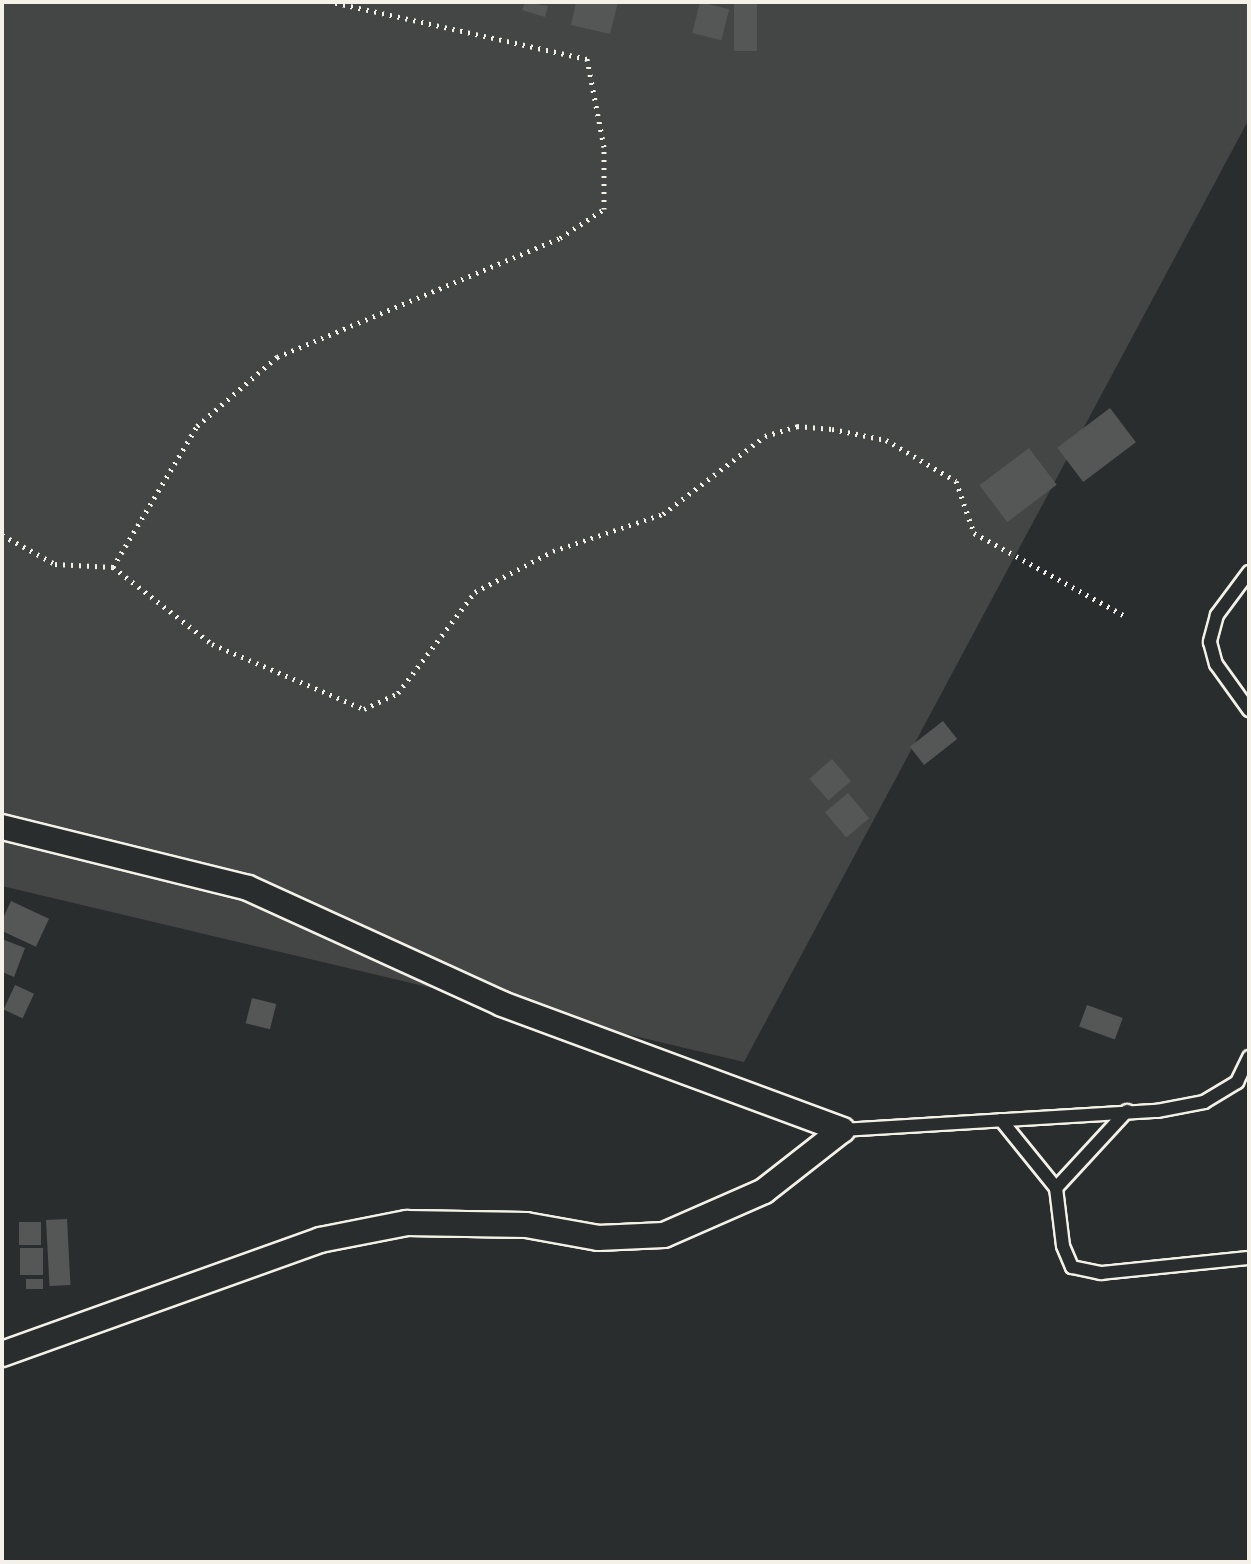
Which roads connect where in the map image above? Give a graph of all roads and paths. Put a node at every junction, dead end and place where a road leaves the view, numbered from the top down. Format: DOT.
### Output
graph roads {
  1 [pos="331,2"];
  2 [pos="2,535"];
  3 [pos="113,567"];
  4 [pos="1249,572"];
  5 [pos="1127,617"];
  6 [pos="1249,710"];
  7 [pos="2,827"];
  8 [pos="1249,1057"];
  9 [pos="1237,1082"];
  10 [pos="1249,1089"];
  11 [pos="1127,1111"];
  12 [pos="1001,1120"];
  13 [pos="842,1130"];
  14 [pos="1056,1188"];
  15 [pos="1249,1258"];
  16 [pos="2,1354"];
  1 -- 3 [label="path"];
  2 -- 3 [label="path"];
  3 -- 5 [label="path"];
  4 -- 6 [label="lane"];
  7 -- 13 [label="street"];
  8 -- 9 [label="lane"];
  9 -- 10 [label="lane"];
  9 -- 11 [label="lane"];
  11 -- 12 [label="lane"];
  11 -- 14 [label="lane"];
  12 -- 13 [label="lane"];
  12 -- 14 [label="lane"];
  13 -- 16 [label="street"];
  14 -- 15 [label="lane"];
}
